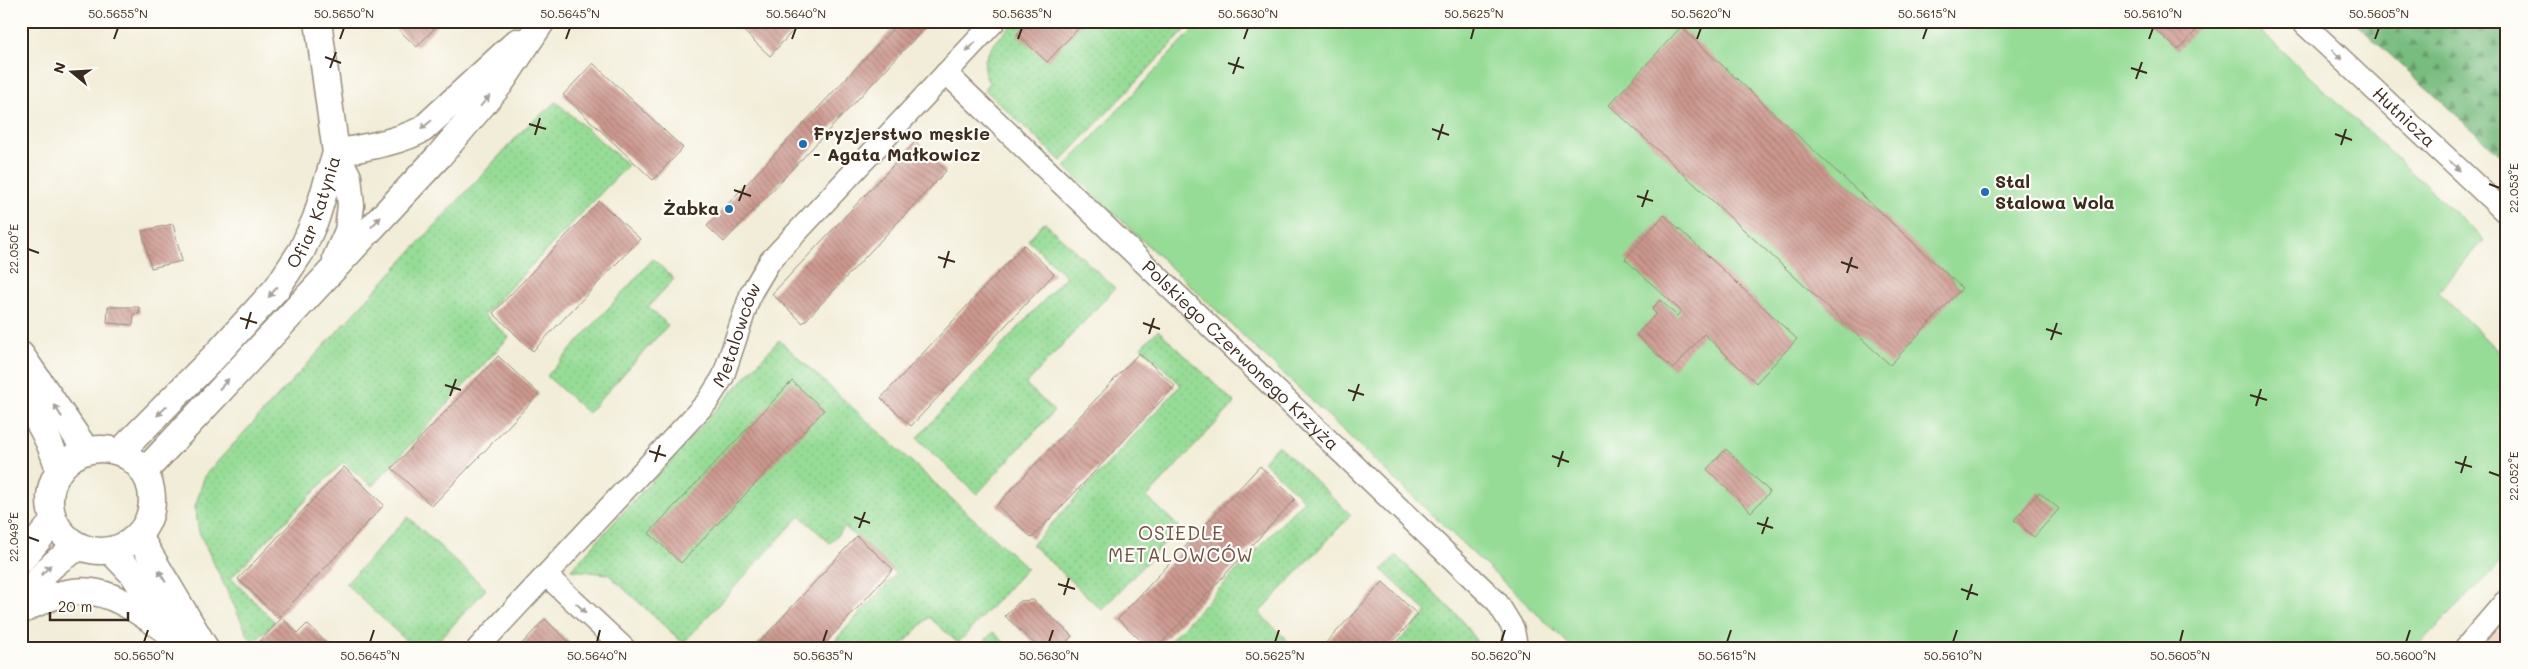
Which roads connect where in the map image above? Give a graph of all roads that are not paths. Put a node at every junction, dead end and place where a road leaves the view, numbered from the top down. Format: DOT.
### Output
graph roads {
  1 [pos="318,21"];
  2 [pos="541,21"];
  3 [pos="995,21"];
  4 [pos="2302,21"];
  5 [pos="946,73"];
  6 [pos="336,153"];
  7 [pos="2507,214"];
  8 [pos="331,270"];
  9 [pos="21,355"];
  10 [pos="21,394"];
  11 [pos="86,450"];
  12 [pos="120,452"];
  13 [pos="58,471"];
  14 [pos="144,472"];
  15 [pos="54,521"];
  16 [pos="138,536"];
  17 [pos="81,547"];
  18 [pos="110,550"];
  19 [pos="21,560"];
  20 [pos="546,575"];
  21 [pos="2507,599"];
  22 [pos="21,603"];
  23 [pos="21,611"];
  24 [pos="172,639"];
  25 [pos="205,648"];
  26 [pos="478,648"];
  27 [pos="624,648"];
  28 [pos="1517,648"];
  29 [pos="2464,648"];
  1 -- 6 [label="street"];
  2 -- 6 [label="street, Ofiar Katynia, one-way"];
  8 -- 2 [label="street, Ofiar Katynia, one-way"];
  3 -- 5 [label="street, Metalowców, one-way"];
  4 -- 7 [label="street, Hutnicza, one-way"];
  5 -- 20 [label="street, Metalowców"];
  5 -- 28 [label="street, Polskiego Czerwonego Krzyża"];
  6 -- 8 [label="street"];
  6 -- 12 [label="street, Ofiar Katynia, one-way"];
  14 -- 8 [label="street, Ofiar Katynia, one-way"];
  11 -- 9 [label="street, one-way"];
  10 -- 13 [label="street"];
  11 -- 12 [label="street"];
  11 -- 13 [label="street"];
  12 -- 14 [label="street"];
  13 -- 15 [label="street"];
  14 -- 16 [label="street"];
  15 -- 17 [label="street"];
  15 -- 19 [label="street"];
  16 -- 18 [label="street"];
  25 -- 16 [label="street, one-way"];
  17 -- 18 [label="street"];
  22 -- 17 [label="street, one-way"];
  18 -- 24 [label="street"];
  20 -- 26 [label="street, Metalowców"];
  20 -- 27 [label="street, one-way"];
  21 -- 29 [label="street"];
  23 -- 24 [label="street"];
}
